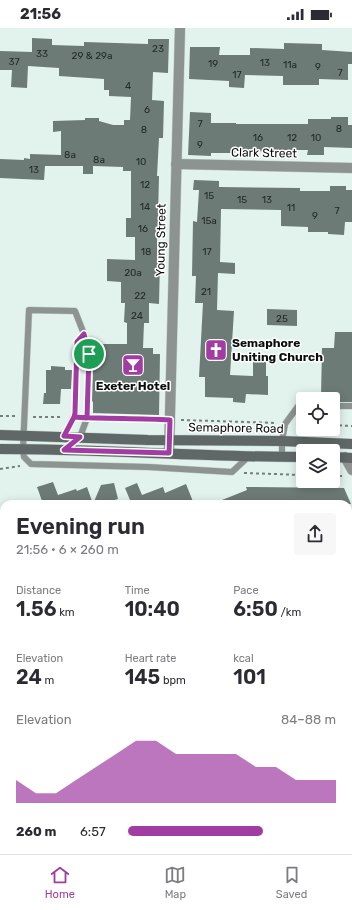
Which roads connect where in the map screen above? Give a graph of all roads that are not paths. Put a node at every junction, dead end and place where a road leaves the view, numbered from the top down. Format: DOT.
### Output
graph roads {
  1 [pos="180,28"];
  2 [pos="176,164"];
  3 [pos="352,168"];
  4 [pos="84,334"];
  5 [pos="340,406"];
  6 [pos="352,406"];
  7 [pos="296,409"];
  8 [pos="0,435"];
  9 [pos="24,435"];
  10 [pos="64,436"];
  11 [pos="80,437"];
  12 [pos="170,439"];
  13 [pos="282,442"];
  14 [pos="350,446"];
  15 [pos="0,449"];
  16 [pos="23,449"];
  17 [pos="64,450"];
  18 [pos="169,453"];
  19 [pos="248,457"];
  20 [pos="282,457"];
  21 [pos="296,457"];
  22 [pos="349,457"];
  23 [pos="352,470"];
  1 -- 2 [label="street, Young Street"];
  2 -- 3 [label="street, Clark Street"];
  2 -- 12 [label="street, Young Street"];
  4 -- 9 [label="lane"];
  4 -- 10 [label="lane"];
  4 -- 11 [label="lane"];
  5 -- 6 [label="lane"];
  7 -- 13 [label="lane"];
  8 -- 9 [label="main road, Semaphore Road"];
  9 -- 10 [label="main road, Semaphore Road"];
  9 -- 16 [label="lane"];
  10 -- 11 [label="main road, Semaphore Road"];
  11 -- 12 [label="main road, Semaphore Road"];
  11 -- 17 [label="lane"];
  12 -- 13 [label="main road, Semaphore Road"];
  12 -- 18 [label="street, Young Street"];
  13 -- 14 [label="main road, Semaphore Road"];
  13 -- 20 [label="lane"];
  15 -- 16 [label="main road"];
  16 -- 17 [label="main road"];
  16 -- 19 [label="lane"];
  17 -- 18 [label="main road"];
  18 -- 19 [label="main road"];
  19 -- 20 [label="main road"];
  20 -- 21 [label="main road"];
  22 -- 23 [label="street"];
}
